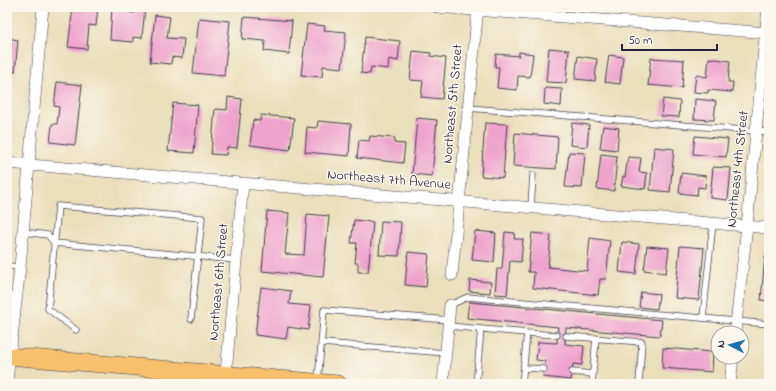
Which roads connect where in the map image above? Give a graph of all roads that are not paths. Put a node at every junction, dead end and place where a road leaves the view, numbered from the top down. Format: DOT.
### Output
graph roads {
  1 [pos="43,7"];
  2 [pos="437,7"];
  3 [pos="768,7"];
  4 [pos="477,9"];
  5 [pos="767,33"];
  6 [pos="468,108"];
  7 [pos="756,131"];
  8 [pos="769,132"];
  9 [pos="7,162"];
  10 [pos="28,164"];
  11 [pos="534,175"];
  12 [pos="243,183"];
  13 [pos="459,202"];
  14 [pos="531,208"];
  15 [pos="713,223"];
  16 [pos="747,226"];
  17 [pos="769,228"];
  18 [pos="23,232"];
  19 [pos="54,243"];
  20 [pos="199,256"];
  21 [pos="237,260"];
  22 [pos="7,266"];
  23 [pos="20,267"];
  24 [pos="452,275"];
  25 [pos="450,305"];
  26 [pos="10,318"];
  27 [pos="703,318"];
  28 [pos="191,319"];
  29 [pos="448,323"];
  30 [pos="769,324"];
  31 [pos="729,325"];
  32 [pos="736,325"];
  33 [pos="750,326"];
  34 [pos="481,329"];
  35 [pos="76,330"];
  36 [pos="527,334"];
  37 [pos="557,336"];
  38 [pos="566,336"];
  39 [pos="596,338"];
  40 [pos="322,343"];
  41 [pos="446,353"];
  42 [pos="8,356"];
  43 [pos="732,365"];
  44 [pos="524,368"];
  45 [pos="544,369"];
  46 [pos="572,372"];
  47 [pos="593,374"];
  48 [pos="225,379"];
  49 [pos="7,381"];
  50 [pos="318,382"];
  51 [pos="338,384"];
  52 [pos="443,384"];
  53 [pos="476,384"];
  54 [pos="522,384"];
  55 [pos="592,384"];
  56 [pos="639,384"];
  57 [pos="730,384"];
  1 -- 10 [label="street"];
  2 -- 4 [label="street"];
  3 -- 5 [label="street, Northeast 4th Street"];
  4 -- 5 [label="street"];
  4 -- 6 [label="street, Northeast 5th Street"];
  5 -- 7 [label="street, Northeast 4th Street"];
  6 -- 7 [label="lane"];
  6 -- 13 [label="street, Northeast 5th Street"];
  7 -- 8 [label="lane"];
  7 -- 16 [label="street, Northeast 4th Street"];
  9 -- 10 [label="street, Northeast 7th Avenue"];
  10 -- 12 [label="street, Northeast 7th Avenue"];
  10 -- 18 [label="street"];
  11 -- 14 [label="lane"];
  12 -- 13 [label="street, Northeast 7th Avenue"];
  12 -- 21 [label="street, Northeast 6th Street"];
  13 -- 14 [label="street, Northeast 7th Avenue"];
  13 -- 24 [label="street, Northeast 5th Street"];
  14 -- 15 [label="street, Northeast 7th Avenue"];
  15 -- 16 [label="street, Northeast 7th Avenue"];
  15 -- 27 [label="lane"];
  16 -- 17 [label="street, Northeast 7th Avenue"];
  16 -- 32 [label="street, Northeast 4th Street"];
  18 -- 19 [label="lane"];
  18 -- 23 [label="street"];
  19 -- 20 [label="lane"];
  19 -- 20 [label="lane"];
  19 -- 35 [label="lane"];
  20 -- 21 [label="lane"];
  20 -- 28 [label="lane"];
  21 -- 48 [label="street, Northeast 6th Street"];
  22 -- 23 [label="lane"];
  23 -- 26 [label="street"];
  25 -- 27 [label="lane"];
  25 -- 29 [label="street"];
  26 -- 42 [label="street"];
  27 -- 31 [label="lane"];
  29 -- 34 [label="lane"];
  29 -- 40 [label="lane"];
  29 -- 41 [label="street"];
  30 -- 33 [label="lane"];
  34 -- 36 [label="lane"];
  34 -- 53 [label="lane"];
  36 -- 37 [label="lane"];
  36 -- 44 [label="lane"];
  38 -- 39 [label="lane"];
  39 -- 47 [label="lane"];
  39 -- 56 [label="lane"];
  40 -- 41 [label="lane"];
  40 -- 50 [label="lane"];
  41 -- 52 [label="street"];
  42 -- 48 [label="main road"];
  42 -- 49 [label="street"];
  43 -- 57 [label="street"];
  44 -- 45 [label="lane"];
  44 -- 54 [label="lane"];
  46 -- 47 [label="lane"];
  47 -- 55 [label="lane"];
  48 -- 50 [label="main road"];
  50 -- 51 [label="main road"];
}
